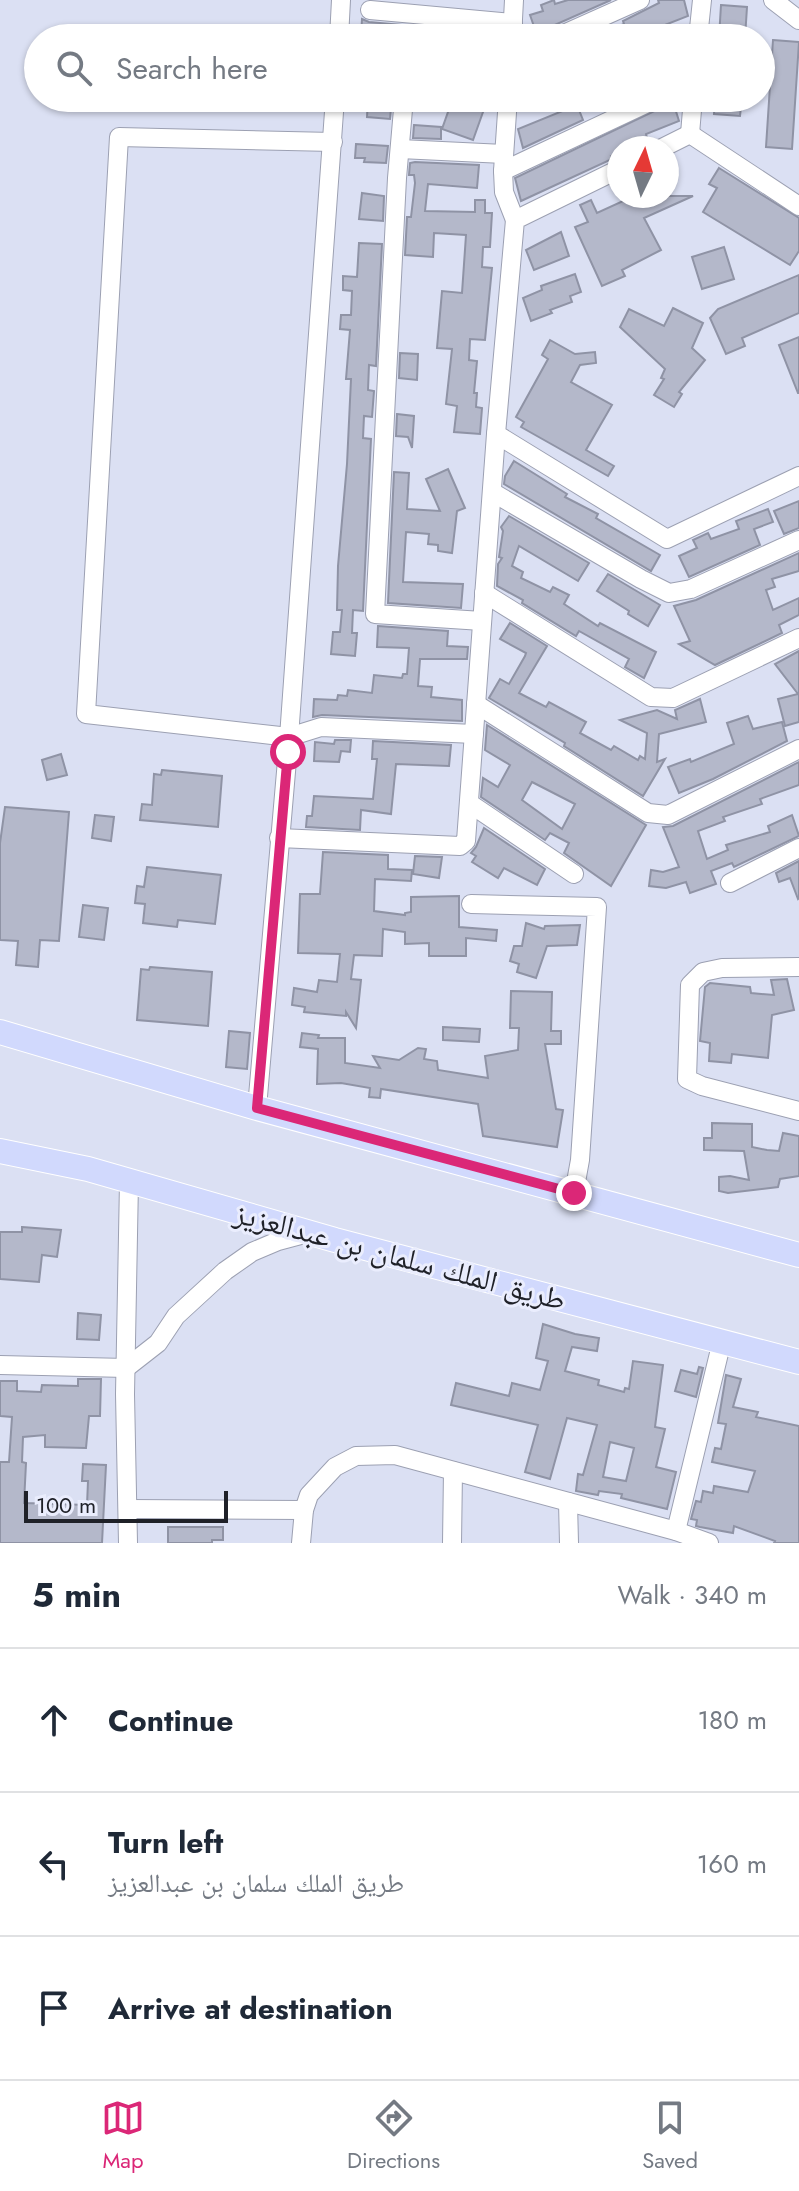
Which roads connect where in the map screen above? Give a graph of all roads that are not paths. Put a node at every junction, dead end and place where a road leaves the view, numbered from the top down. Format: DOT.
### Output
graph roads {
  1 [pos="341,0"];
  2 [pos="514,0"];
  3 [pos="640,0"];
  4 [pos="702,0"];
  5 [pos="773,0"];
  6 [pos="370,10"];
  7 [pos="799,20"];
  8 [pos="340,24"];
  9 [pos="469,24"];
  10 [pos="512,24"];
  11 [pos="586,24"];
  12 [pos="699,24"];
  13 [pos="334,112"];
  14 [pos="403,112"];
  15 [pos="507,112"];
  16 [pos="624,112"];
  17 [pos="692,112"];
  18 [pos="690,134"];
  19 [pos="679,140"];
  20 [pos="333,142"];
  21 [pos="400,149"];
  22 [pos="503,162"];
  23 [pos="607,175"];
  24 [pos="799,206"];
  25 [pos="515,220"];
  26 [pos="496,434"];
  27 [pos="799,476"];
  28 [pos="492,492"];
  29 [pos="799,540"];
  30 [pos="484,593"];
  31 [pos="482,621"];
  32 [pos="799,638"];
  33 [pos="476,704"];
  34 [pos="474,734"];
  35 [pos="289,737"];
  36 [pos="799,749"];
  37 [pos="469,803"];
  38 [pos="279,838"];
  39 [pos="799,848"];
  40 [pos="574,874"];
  41 [pos="730,883"];
  42 [pos="471,904"];
  43 [pos="799,967"];
  44 [pos="0,1032"];
  45 [pos="257,1108"];
  46 [pos="799,1111"];
  47 [pos="0,1144"];
  48 [pos="0,1151"];
  49 [pos="88,1169"];
  50 [pos="129,1182"];
  51 [pos="574,1193"];
  52 [pos="308,1233"];
  53 [pos="799,1255"];
  54 [pos="722,1341"];
  55 [pos="799,1362"];
  56 [pos="0,1365"];
  57 [pos="126,1368"];
  58 [pos="453,1471"];
  59 [pos="568,1502"];
  60 [pos="128,1509"];
  61 [pos="304,1510"];
  62 [pos="676,1531"];
  63 [pos="128,1543"];
  64 [pos="301,1543"];
  65 [pos="452,1543"];
  66 [pos="569,1543"];
  67 [pos="709,1543"];
  1 -- 8 [label="street"];
  2 -- 10 [label="street"];
  3 -- 11 [label="street"];
  4 -- 12 [label="street"];
  5 -- 7 [label="street"];
  6 -- 9 [label="street"];
  13 -- 20 [label="street"];
  14 -- 21 [label="street"];
  15 -- 22 [label="street"];
  16 -- 22 [label="street"];
  17 -- 18 [label="street"];
  18 -- 19 [label="street"];
  18 -- 24 [label="street"];
  20 -- 35 [label="street"];
  20 -- 35 [label="street"];
  21 -- 22 [label="street"];
  21 -- 31 [label="street"];
  22 -- 25 [label="street"];
  23 -- 25 [label="street"];
  25 -- 26 [label="street"];
  26 -- 27 [label="street"];
  26 -- 28 [label="street"];
  28 -- 29 [label="street"];
  28 -- 30 [label="street"];
  30 -- 31 [label="street"];
  30 -- 32 [label="street"];
  31 -- 33 [label="street"];
  33 -- 34 [label="street"];
  33 -- 36 [label="street"];
  34 -- 35 [label="street"];
  34 -- 37 [label="street"];
  35 -- 38 [label="street"];
  37 -- 38 [label="street"];
  37 -- 40 [label="street"];
  38 -- 45 [label="street"];
  39 -- 41 [label="street"];
  42 -- 51 [label="street"];
  43 -- 46 [label="street"];
  44 -- 45 [label="main road"];
  45 -- 51 [label="main road"];
  47 -- 49 [label="main road"];
  48 -- 49 [label="main road, طريق الملك سلمان بن عبدالعزيز"];
  49 -- 50 [label="main road, طريق الملك سلمان بن عبدالعزيز"];
  50 -- 52 [label="main road, طريق الملك سلمان بن عبدالعزيز"];
  50 -- 57 [label="street"];
  51 -- 53 [label="main road"];
  52 -- 54 [label="main road, طريق الملك سلمان بن عبدالعزيز"];
  52 -- 57 [label="street"];
  54 -- 55 [label="main road, طريق الملك سلمان بن عبدالعزيز"];
  54 -- 62 [label="street"];
  56 -- 57 [label="street"];
  57 -- 60 [label="street"];
  58 -- 59 [label="street"];
  58 -- 61 [label="street"];
  58 -- 65 [label="street"];
  59 -- 62 [label="street"];
  59 -- 66 [label="street"];
  60 -- 61 [label="street"];
  60 -- 63 [label="street"];
  61 -- 64 [label="street"];
  62 -- 67 [label="street"];
}
